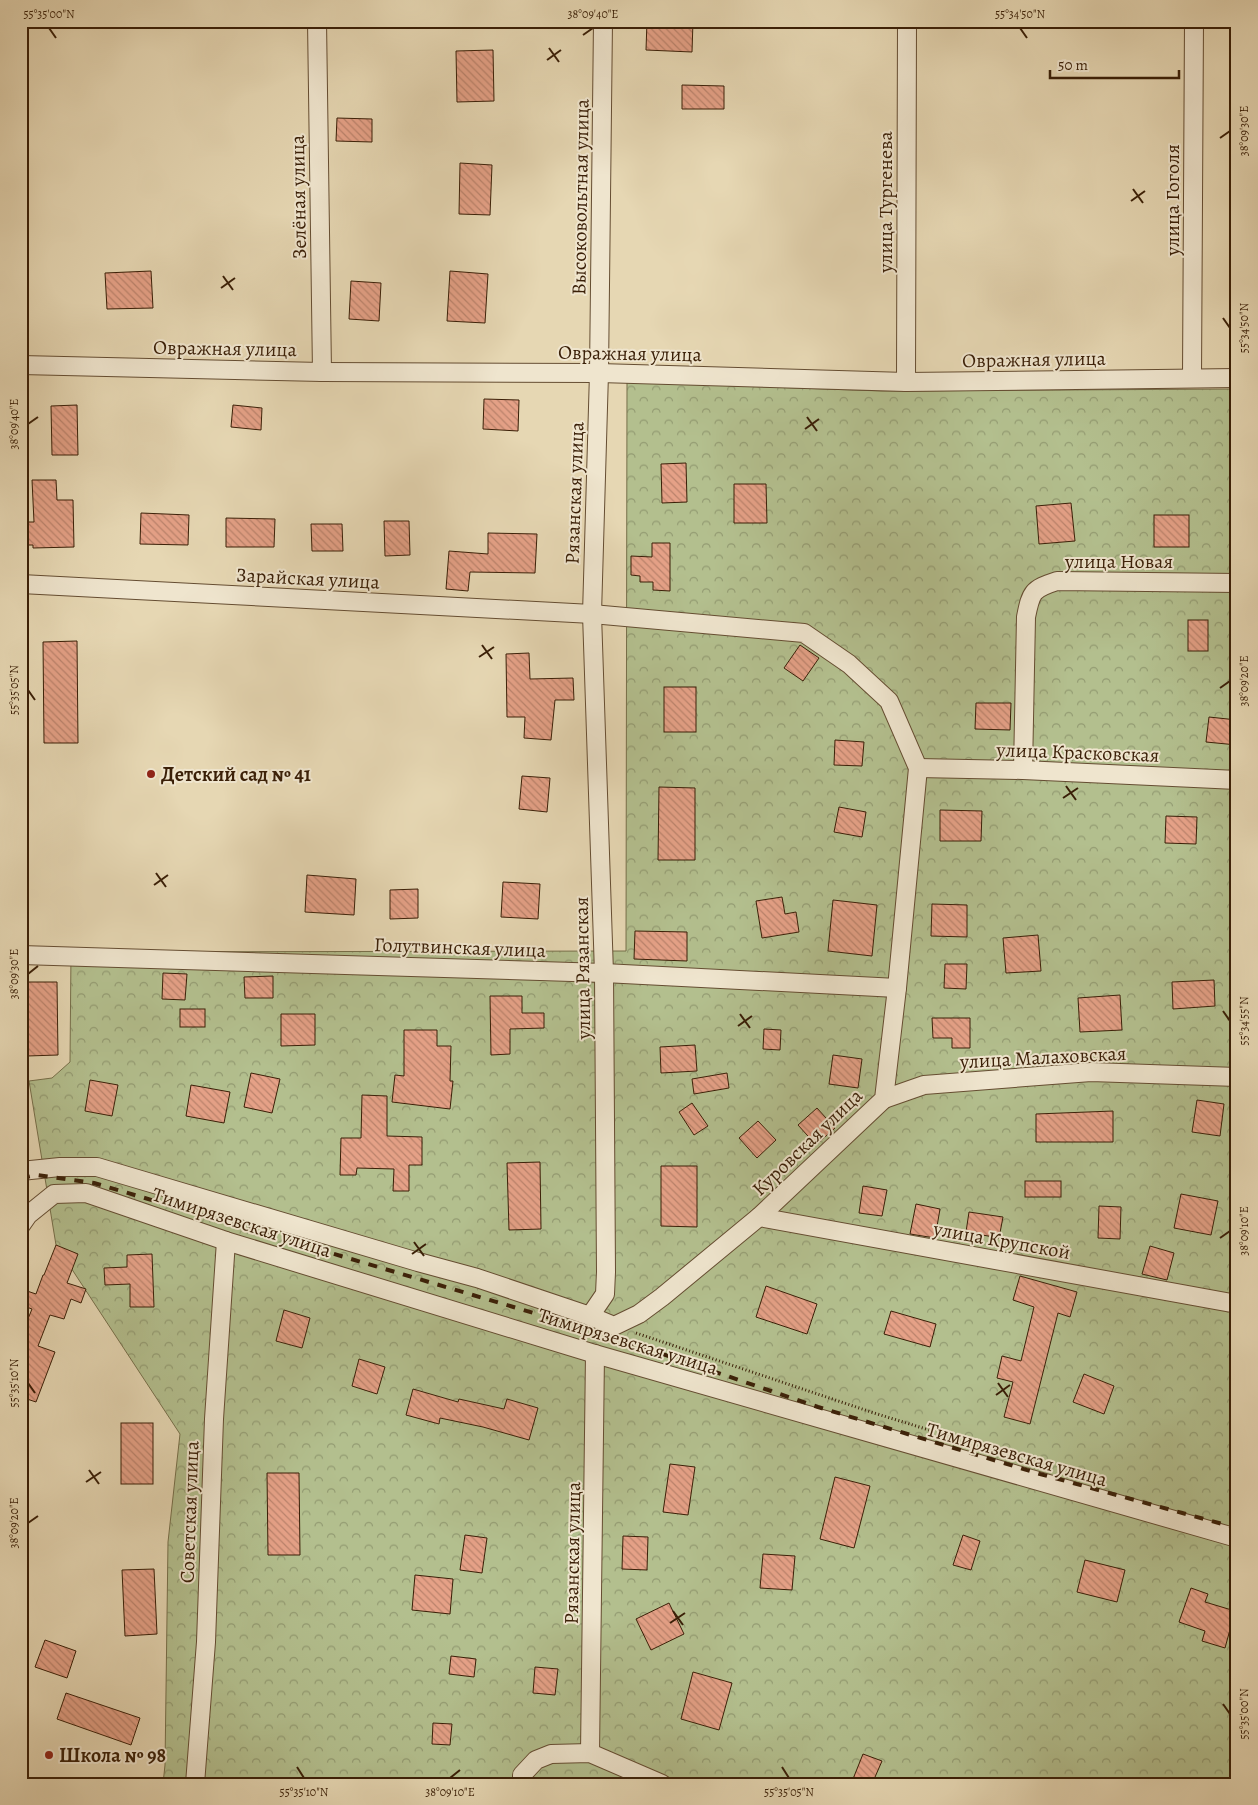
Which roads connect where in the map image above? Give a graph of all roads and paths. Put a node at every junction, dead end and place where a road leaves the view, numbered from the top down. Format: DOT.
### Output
graph roads {
  1 [pos="317,21"];
  2 [pos="603,21"];
  3 [pos="907,21"];
  4 [pos="1194,21"];
  5 [pos="21,365"];
  6 [pos="322,372"];
  7 [pos="599,373"];
  8 [pos="1192,378"];
  9 [pos="1237,378"];
  10 [pos="906,382"];
  11 [pos="1237,583"];
  12 [pos="21,584"];
  13 [pos="592,614"];
  14 [pos="918,768"];
  15 [pos="1024,770"];
  16 [pos="1237,780"];
  17 [pos="21,955"];
  18 [pos="604,973"];
  19 [pos="896,988"];
  20 [pos="1237,1077"];
  21 [pos="884,1099"];
  22 [pos="21,1171"];
  23 [pos="759,1217"];
  24 [pos="24,1219"];
  25 [pos="226,1241"];
  26 [pos="1237,1304"];
  27 [pos="590,1316"];
  28 [pos="614,1326"];
  29 [pos="596,1354"];
  30 [pos="937,1432"];
  31 [pos="1237,1538"];
  32 [pos="590,1753"];
  33 [pos="196,1784"];
  34 [pos="522,1784"];
  35 [pos="662,1784"];
  1 -- 6 [label="street, Зелёная улица"];
  2 -- 7 [label="street, Высоковольтная улица"];
  3 -- 10 [label="street, улица Тургенева"];
  4 -- 8 [label="street, улица Гоголя"];
  5 -- 6 [label="street, Овражная улица"];
  6 -- 7 [label="street, Овражная улица"];
  7 -- 10 [label="street, Овражная улица"];
  7 -- 13 [label="street, Рязанская улица"];
  8 -- 9 [label="street, Овражная улица"];
  8 -- 10 [label="street, Овражная улица"];
  11 -- 15 [label="street, улица Новая"];
  12 -- 13 [label="street, Зарайская улица"];
  13 -- 14 [label="street, Зарайская улица"];
  13 -- 18 [label="street, улица Рязанская"];
  14 -- 15 [label="street, улица Красковская"];
  14 -- 19 [label="street, Куровская улица"];
  15 -- 16 [label="street, улица Красковская"];
  17 -- 18 [label="street, Голутвинская улица"];
  18 -- 19 [label="street, Голутвинская улица"];
  18 -- 27 [label="street, улица Рязанская"];
  19 -- 21 [label="street, Куровская улица"];
  20 -- 21 [label="street, улица Малаховская"];
  21 -- 23 [label="street, Куровская улица"];
  22 -- 27 [label="street"];
  23 -- 26 [label="street, улица Крупской"];
  23 -- 28 [label="street, Куровская улица"];
  24 -- 25 [label="street, Тимирязевская улица"];
  25 -- 29 [label="street, Тимирязевская улица"];
  25 -- 33 [label="street, Советская улица"];
  27 -- 28 [label="street"];
  28 -- 30 [label="path, Тимирязевская улица"];
  29 -- 31 [label="street, Тимирязевская улица"];
  29 -- 32 [label="street, Рязанская улица"];
  32 -- 34 [label="street"];
  32 -- 35 [label="street"];
}
